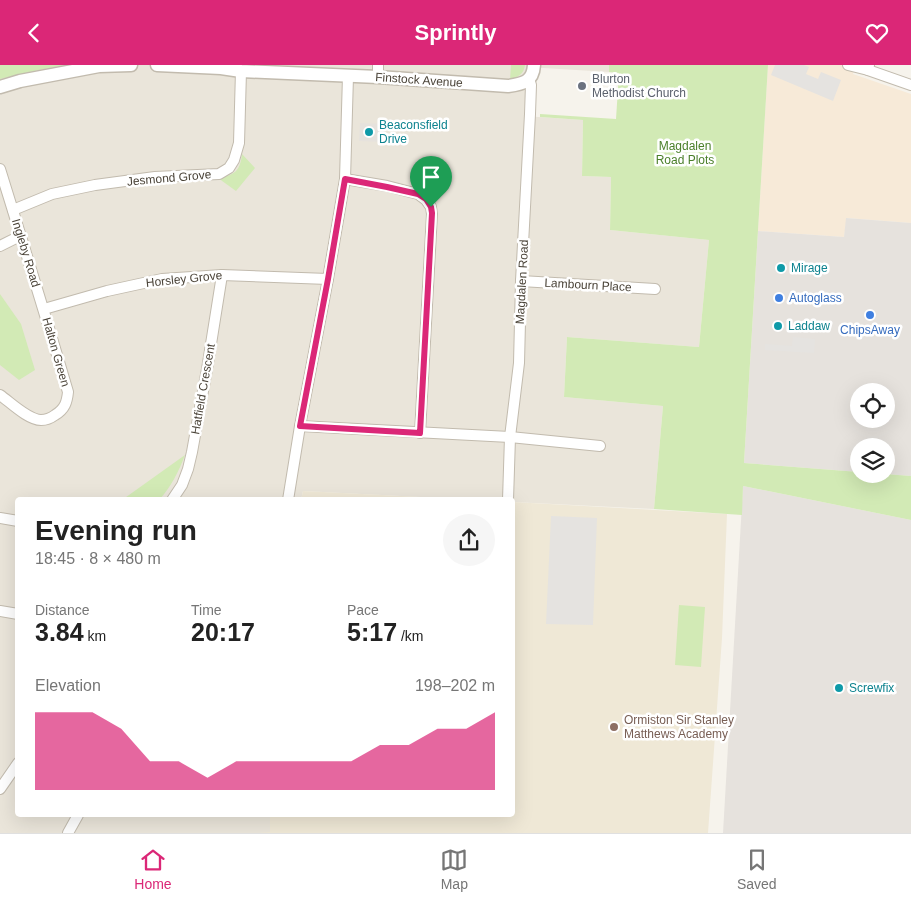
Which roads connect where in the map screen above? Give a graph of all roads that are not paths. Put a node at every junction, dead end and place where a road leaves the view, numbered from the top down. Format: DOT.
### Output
graph roads {
  1 [pos="131,65"];
  2 [pos="157,65"];
  3 [pos="534,65"];
  4 [pos="848,65"];
  5 [pos="868,67"];
  6 [pos="240,71"];
  7 [pos="378,71"];
  8 [pos="348,76"];
  9 [pos="530,79"];
  10 [pos="911,85"];
  11 [pos="0,87"];
  12 [pos="0,169"];
  13 [pos="345,179"];
  14 [pos="13,210"];
  15 [pos="20,236"];
  16 [pos="0,246"];
  17 [pos="222,275"];
  18 [pos="328,279"];
  19 [pos="521,281"];
  20 [pos="655,289"];
  21 [pos="44,309"];
  22 [pos="0,395"];
  23 [pos="300,426"];
  24 [pos="420,433"];
  25 [pos="601,435"];
  26 [pos="510,437"];
  27 [pos="174,497"];
  28 [pos="288,497"];
  29 [pos="508,497"];
  30 [pos="0,518"];
  31 [pos="15,520"];
  32 [pos="0,611"];
  33 [pos="15,614"];
  34 [pos="15,767"];
  35 [pos="0,789"];
  36 [pos="77,817"];
  37 [pos="68,833"];
  1 -- 11 [label="street"];
  2 -- 6 [label="street, Finstock Avenue"];
  3 -- 9 [label="street, Magdalen Road"];
  4 -- 5 [label="street"];
  5 -- 10 [label="street"];
  6 -- 8 [label="street, Finstock Avenue"];
  6 -- 14 [label="street, Jesmond Grove"];
  7 -- 8 [label="street, Finstock Avenue"];
  7 -- 9 [label="street, Finstock Avenue"];
  8 -- 13 [label="street"];
  9 -- 19 [label="street, Magdalen Road"];
  12 -- 14 [label="street, Ingleby Road"];
  13 -- 18 [label="street"];
  13 -- 24 [label="street"];
  14 -- 15 [label="street, Ingleby Road"];
  15 -- 16 [label="street"];
  15 -- 21 [label="street, Ingleby Road"];
  17 -- 18 [label="street, Horsley Grove"];
  17 -- 21 [label="street, Horsley Grove"];
  17 -- 27 [label="street, Hatfield Crescent"];
  18 -- 23 [label="street"];
  19 -- 20 [label="street, Lambourn Place"];
  19 -- 26 [label="street, Magdalen Road"];
  21 -- 22 [label="street, Halton Green"];
  23 -- 24 [label="street"];
  23 -- 28 [label="street"];
  24 -- 26 [label="street"];
  25 -- 26 [label="street"];
  26 -- 29 [label="street, Magdalen Road"];
  30 -- 31 [label="street"];
  32 -- 33 [label="street"];
  34 -- 35 [label="street"];
  36 -- 37 [label="street"];
}
